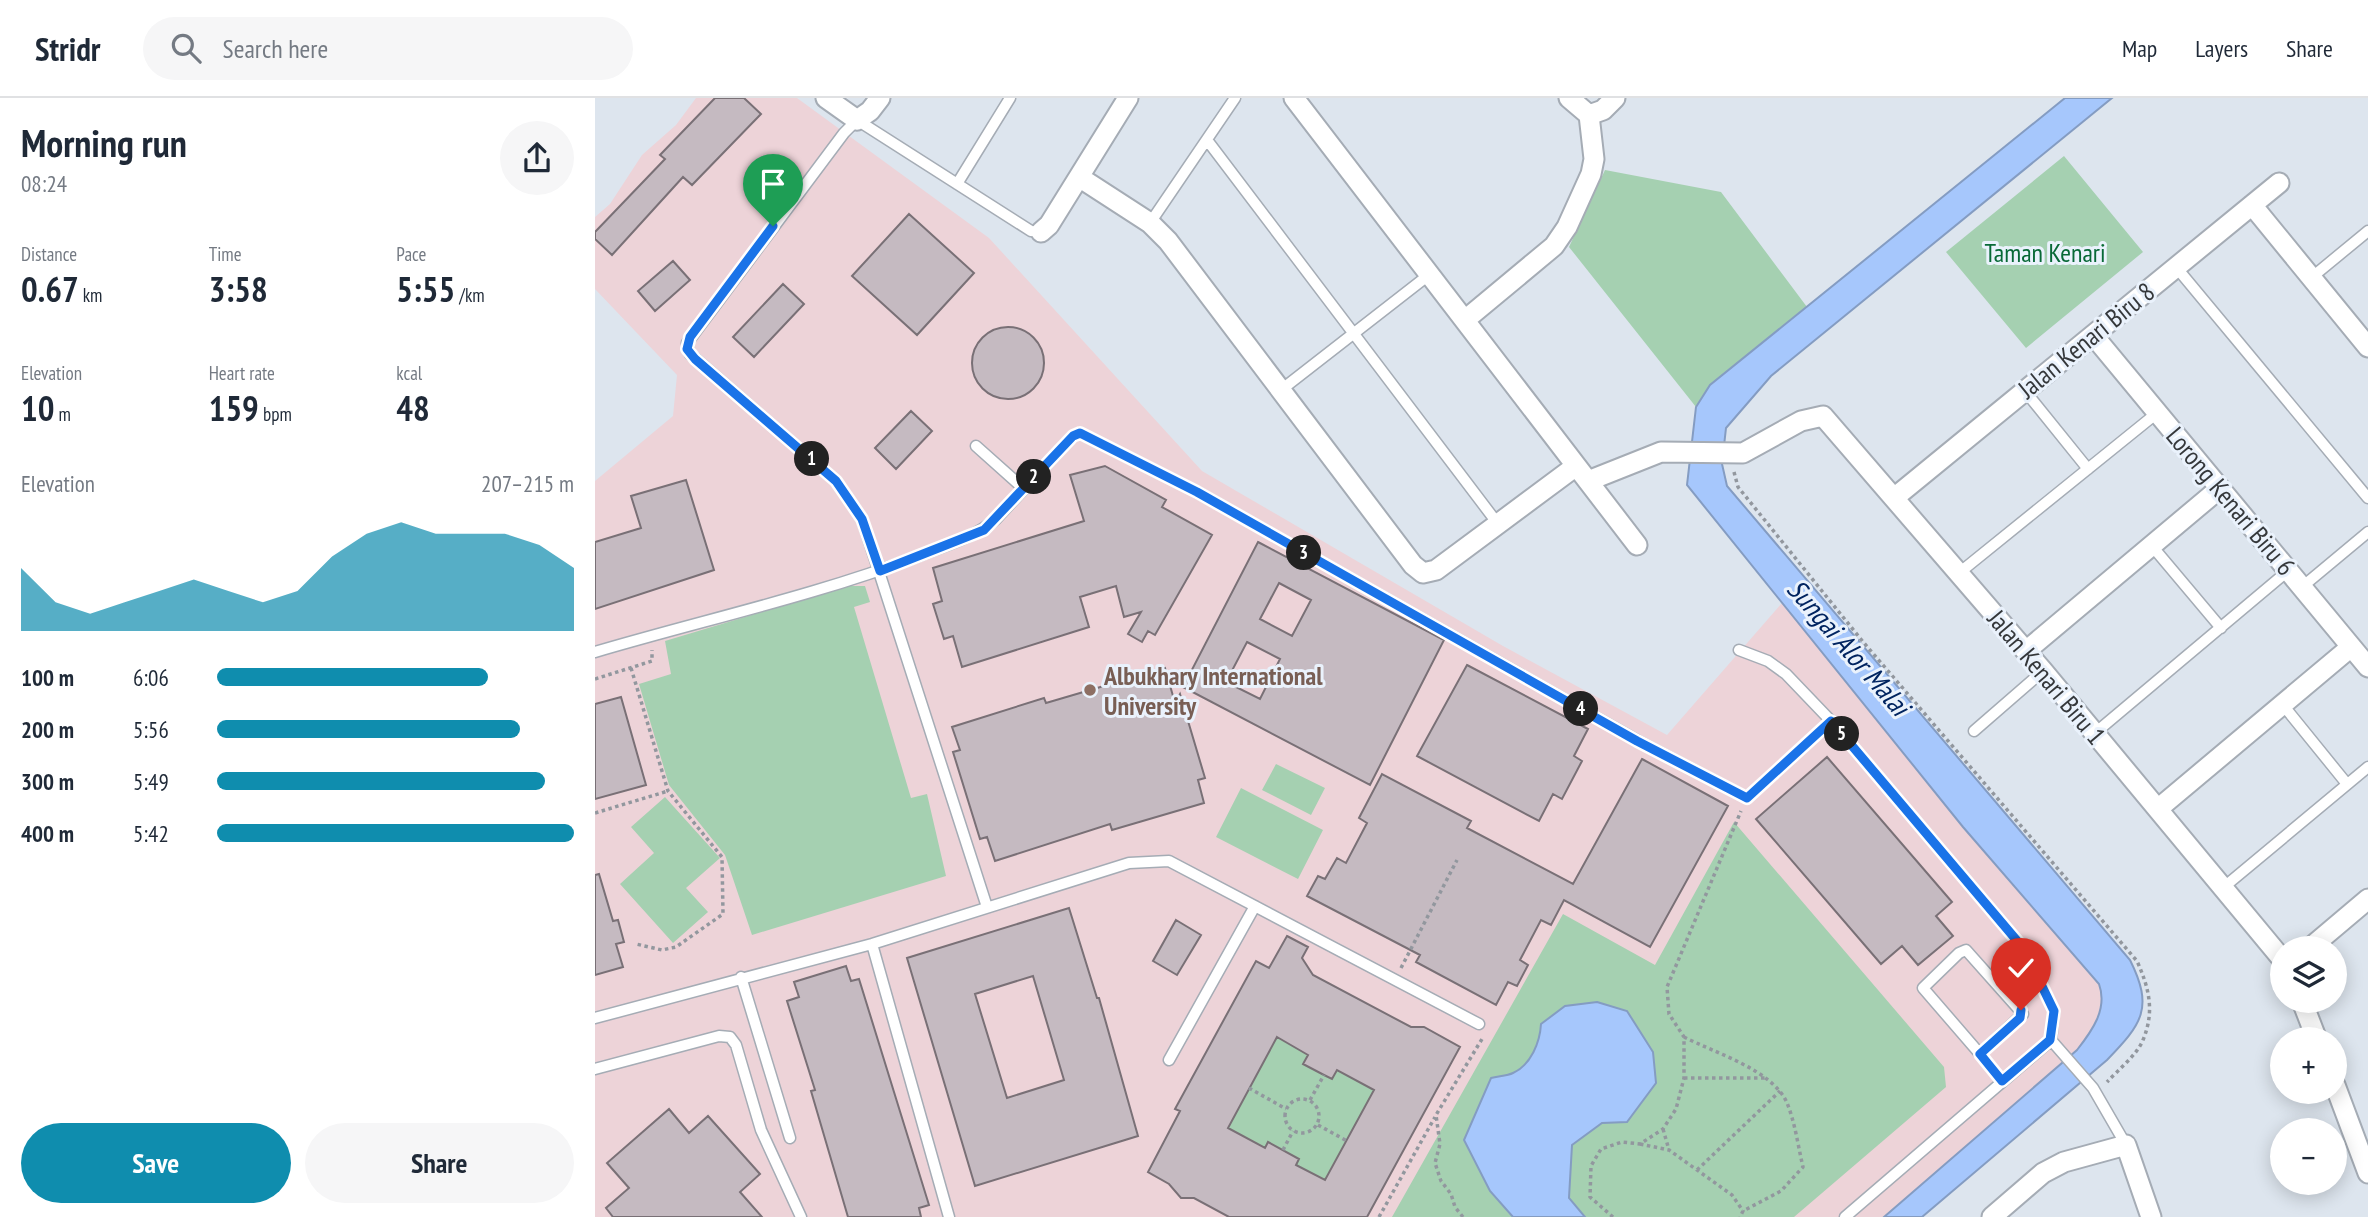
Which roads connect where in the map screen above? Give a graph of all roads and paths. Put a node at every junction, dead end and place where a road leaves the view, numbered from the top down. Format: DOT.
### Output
graph roads {
  1 [pos="826,98"];
  2 [pos="880,98"];
  3 [pos="1010,98"];
  4 [pos="1128,98"];
  5 [pos="1235,98"];
  6 [pos="1294,98"];
  7 [pos="1569,98"];
  8 [pos="1615,98"];
  9 [pos="1589,115"];
  10 [pos="857,120"];
  11 [pos="1207,140"];
  12 [pos="1079,177"];
  13 [pos="2279,183"];
  14 [pos="957,184"];
  15 [pos="2252,205"];
  16 [pos="1150,223"];
  17 [pos="2368,231"];
  18 [pos="1041,232"];
  19 [pos="2176,267"];
  20 [pos="1430,274"];
  21 [pos="2311,278"];
  22 [pos="1465,320"];
  23 [pos="1353,334"];
  24 [pos="2093,335"];
  25 [pos="2368,347"];
  26 [pos="1281,390"];
  27 [pos="2025,391"];
  28 [pos="2157,413"];
  29 [pos="976,446"];
  30 [pos="1737,454"];
  31 [pos="2088,468"];
  32 [pos="1582,474"];
  33 [pos="1023,488"];
  34 [pos="2219,489"];
  35 [pos="1894,498"];
  36 [pos="2368,498"];
  37 [pos="1498,524"];
  38 [pos="2368,532"];
  39 [pos="1637,545"];
  40 [pos="2152,546"];
  41 [pos="2289,570"];
  42 [pos="880,571"];
  43 [pos="1959,573"];
  44 [pos="2302,587"];
  45 [pos="2221,628"];
  46 [pos="652,635"];
  47 [pos="2351,647"];
  48 [pos="1739,650"];
  49 [pos="2026,651"];
  50 [pos="595,652"];
  51 [pos="2368,667"];
  52 [pos="631,668"];
  53 [pos="2043,671"];
  54 [pos="595,679"];
  55 [pos="2283,705"];
  56 [pos="1831,721"];
  57 [pos="1974,731"];
  58 [pos="2095,733"];
  59 [pos="2368,767"];
  60 [pos="2347,784"];
  61 [pos="668,791"];
  62 [pos="1747,798"];
  63 [pos="2159,808"];
  64 [pos="595,813"];
  65 [pos="1457,860"];
  66 [pos="2224,887"];
  67 [pos="2368,899"];
  68 [pos="1255,906"];
  69 [pos="987,907"];
  70 [pos="2324,936"];
  71 [pos="636,944"];
  72 [pos="872,944"];
  73 [pos="2270,944"];
  74 [pos="741,977"];
  75 [pos="1395,979"];
  76 [pos="595,1018"];
  77 [pos="1479,1024"];
  78 [pos="1684,1037"];
  79 [pos="2050,1040"];
  80 [pos="1980,1054"];
  81 [pos="1169,1060"];
  82 [pos="595,1069"];
  83 [pos="1324,1075"];
  84 [pos="1768,1078"];
  85 [pos="1684,1079"];
  86 [pos="2002,1081"];
  87 [pos="1249,1088"];
  88 [pos="1780,1091"];
  89 [pos="2094,1091"];
  90 [pos="1310,1100"];
  91 [pos="2343,1104"];
  92 [pos="1286,1109"];
  93 [pos="1436,1115"];
  94 [pos="1317,1125"];
  95 [pos="1663,1129"];
  96 [pos="1293,1131"];
  97 [pos="790,1138"];
  98 [pos="1347,1141"];
  99 [pos="1640,1144"];
  100 [pos="2126,1145"];
  101 [pos="1283,1150"];
  102 [pos="1669,1150"];
  103 [pos="2367,1166"];
  104 [pos="1697,1170"];
  105 [pos="1743,1211"];
  106 [pos="801,1217"];
  107 [pos="949,1217"];
  108 [pos="1379,1217"];
  109 [pos="1463,1217"];
  110 [pos="1613,1217"];
  111 [pos="1740,1217"];
  112 [pos="1845,1217"];
  113 [pos="1992,1217"];
  114 [pos="2151,1217"];
  1 -- 10 [label="street"];
  2 -- 10 [label="street"];
  3 -- 14 [label="lane"];
  4 -- 12 [label="street"];
  5 -- 11 [label="lane"];
  6 -- 20 [label="street"];
  7 -- 9 [label="street"];
  8 -- 9 [label="street"];
  9 -- 22 [label="street"];
  10 -- 14 [label="lane"];
  10 -- 42 [label="lane"];
  11 -- 16 [label="lane"];
  11 -- 23 [label="lane"];
  12 -- 16 [label="street"];
  12 -- 18 [label="street"];
  13 -- 15 [label="street, Jalan Kenari Biru 8"];
  14 -- 18 [label="lane"];
  15 -- 19 [label="street, Jalan Kenari Biru 8"];
  15 -- 21 [label="street"];
  16 -- 26 [label="street"];
  17 -- 21 [label="lane"];
  19 -- 24 [label="street, Jalan Kenari Biru 8"];
  19 -- 36 [label="lane"];
  20 -- 22 [label="street"];
  20 -- 23 [label="lane"];
  21 -- 25 [label="street"];
  22 -- 32 [label="street"];
  23 -- 26 [label="lane"];
  23 -- 37 [label="lane"];
  24 -- 27 [label="street, Jalan Kenari Biru 8"];
  24 -- 28 [label="street, Lorong Kenari Biru 6"];
  26 -- 37 [label="street"];
  27 -- 31 [label="lane"];
  27 -- 35 [label="street, Jalan Kenari Biru 8"];
  28 -- 31 [label="lane"];
  28 -- 34 [label="street, Lorong Kenari Biru 6"];
  29 -- 33 [label="lane"];
  30 -- 32 [label="street"];
  30 -- 35 [label="street, Jalan Kenari Biru 1"];
  30 -- 89 [label="path"];
  31 -- 43 [label="lane"];
  32 -- 37 [label="street"];
  32 -- 39 [label="street"];
  33 -- 42 [label="lane"];
  33 -- 62 [label="lane"];
  34 -- 40 [label="street"];
  34 -- 41 [label="street, Lorong Kenari Biru 6"];
  35 -- 43 [label="street, Jalan Kenari Biru 1"];
  38 -- 44 [label="lane"];
  40 -- 45 [label="lane"];
  40 -- 49 [label="street"];
  41 -- 44 [label="street, Lorong Kenari Biru 6"];
  41 -- 45 [label="lane"];
  42 -- 46 [label="lane"];
  42 -- 69 [label="lane"];
  43 -- 49 [label="street, Jalan Kenari Biru 1"];
  44 -- 47 [label="street, Lorong Kenari Biru 6"];
  45 -- 58 [label="lane"];
  46 -- 50 [label="lane"];
  46 -- 52 [label="path"];
  47 -- 51 [label="street, Lorong Kenari Biru 6"];
  47 -- 55 [label="street"];
  48 -- 56 [label="lane"];
  49 -- 53 [label="street, Jalan Kenari Biru 1"];
  52 -- 54 [label="path"];
  52 -- 61 [label="path"];
  53 -- 57 [label="lane"];
  53 -- 58 [label="street, Jalan Kenari Biru 1"];
  55 -- 60 [label="lane"];
  55 -- 63 [label="street"];
  56 -- 62 [label="lane"];
  56 -- 79 [label="lane"];
  58 -- 63 [label="street, Jalan Kenari Biru 1"];
  59 -- 60 [label="lane"];
  60 -- 66 [label="lane"];
  61 -- 64 [label="path"];
  61 -- 71 [label="path"];
  62 -- 78 [label="path"];
  63 -- 66 [label="street, Jalan Kenari Biru 1"];
  65 -- 75 [label="path"];
  66 -- 73 [label="street, Jalan Kenari Biru 1"];
  67 -- 70 [label="street"];
  68 -- 69 [label="lane"];
  68 -- 75 [label="lane"];
  68 -- 81 [label="lane"];
  69 -- 72 [label="lane"];
  72 -- 74 [label="lane"];
  72 -- 107 [label="lane"];
  74 -- 76 [label="lane"];
  74 -- 97 [label="lane"];
  75 -- 77 [label="lane"];
  77 -- 93 [label="path"];
  78 -- 84 [label="path"];
  78 -- 85 [label="path"];
  79 -- 86 [label="lane"];
  79 -- 89 [label="lane"];
  80 -- 80 [label="lane"];
  80 -- 86 [label="lane"];
  82 -- 106 [label="lane"];
  83 -- 90 [label="path"];
  84 -- 85 [label="path"];
  84 -- 88 [label="path"];
  85 -- 95 [label="path"];
  86 -- 112 [label="lane"];
  87 -- 92 [label="path"];
  88 -- 104 [label="path"];
  88 -- 105 [label="path"];
  89 -- 100 [label="lane"];
  90 -- 92 [label="path"];
  90 -- 94 [label="path"];
  91 -- 103 [label="street"];
  92 -- 96 [label="path"];
  93 -- 108 [label="path"];
  93 -- 109 [label="path"];
  94 -- 96 [label="path"];
  94 -- 98 [label="path"];
  95 -- 99 [label="path"];
  95 -- 102 [label="path"];
  96 -- 101 [label="path"];
  99 -- 102 [label="path"];
  99 -- 110 [label="path"];
  100 -- 113 [label="street"];
  100 -- 114 [label="street"];
  102 -- 104 [label="path"];
  104 -- 105 [label="path"];
  105 -- 111 [label="path"];
}
